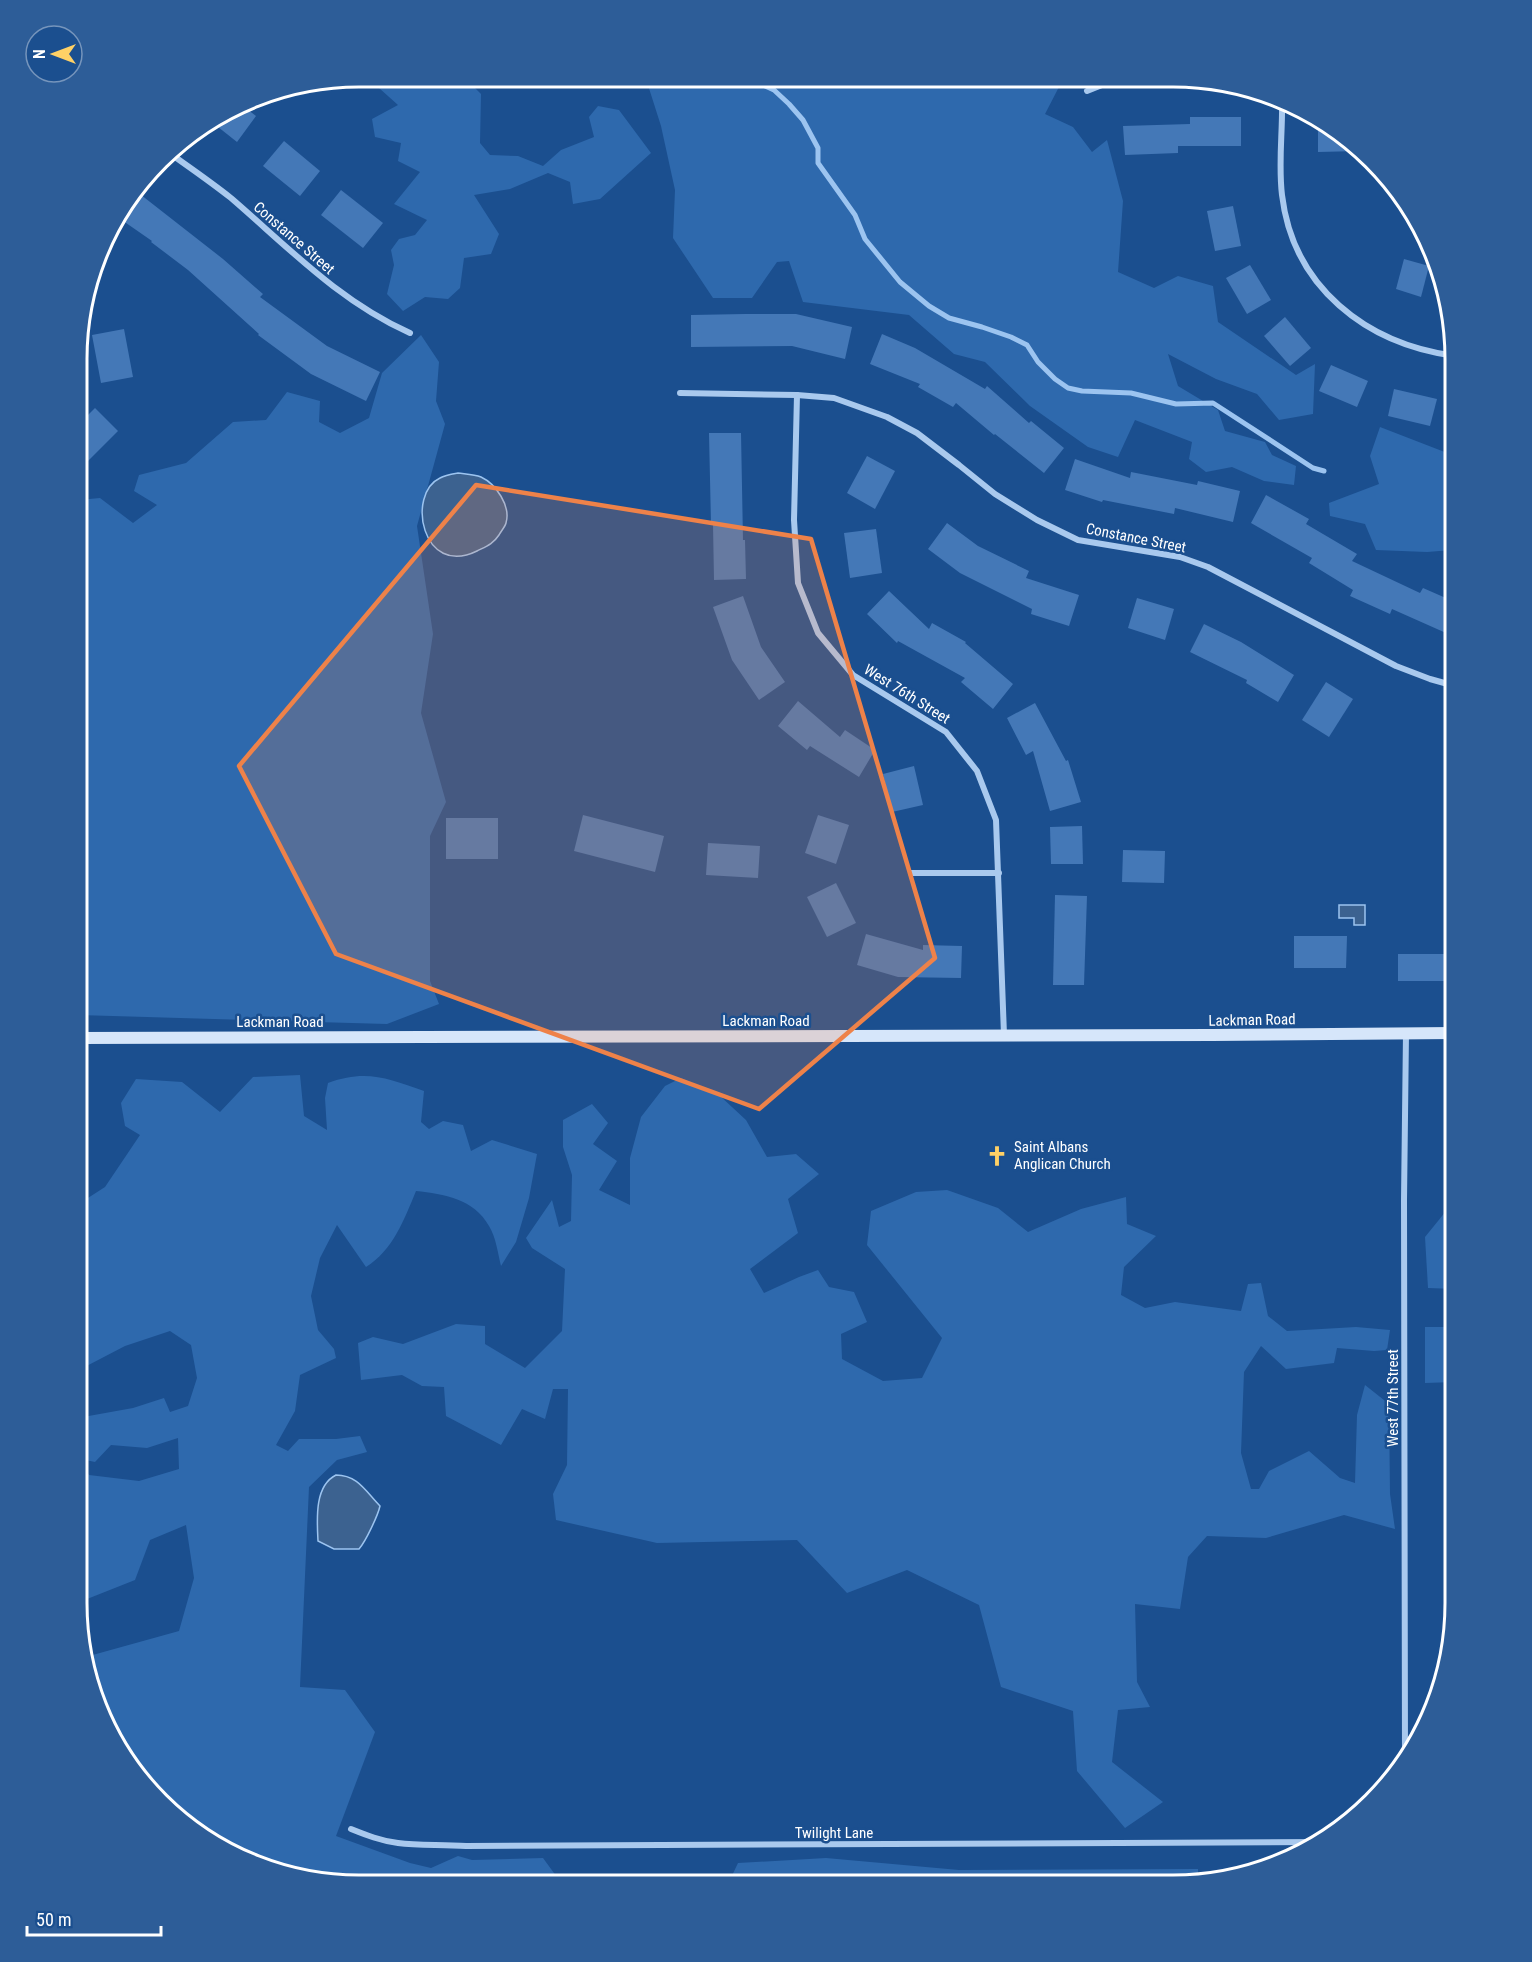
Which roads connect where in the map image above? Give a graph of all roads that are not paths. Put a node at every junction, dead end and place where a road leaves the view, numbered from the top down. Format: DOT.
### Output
graph roads {
  1 [pos="1099,87"];
  2 [pos="1087,92"];
  3 [pos="1282,110"];
  4 [pos="176,158"];
  5 [pos="410,333"];
  6 [pos="1445,354"];
  7 [pos="680,393"];
  8 [pos="797,395"];
  9 [pos="1445,683"];
  10 [pos="910,873"];
  11 [pos="999,873"];
  12 [pos="1406,1032"];
  13 [pos="1445,1033"];
  14 [pos="1004,1035"];
  15 [pos="87,1038"];
  16 [pos="1405,1745"];
  17 [pos="351,1829"];
  18 [pos="1303,1842"];
  1 -- 2 [label="street"];
  3 -- 6 [label="street"];
  4 -- 5 [label="street, Constance Street"];
  7 -- 8 [label="street, Constance Street"];
  8 -- 9 [label="street, Constance Street"];
  8 -- 11 [label="street, West 76th Street"];
  10 -- 11 [label="street"];
  11 -- 14 [label="street, West 76th Street"];
  12 -- 13 [label="main road, Lackman Road"];
  12 -- 14 [label="main road, Lackman Road"];
  12 -- 16 [label="street, West 77th Street"];
  14 -- 15 [label="main road, Lackman Road"];
  17 -- 18 [label="street, Twilight Lane"];
}
